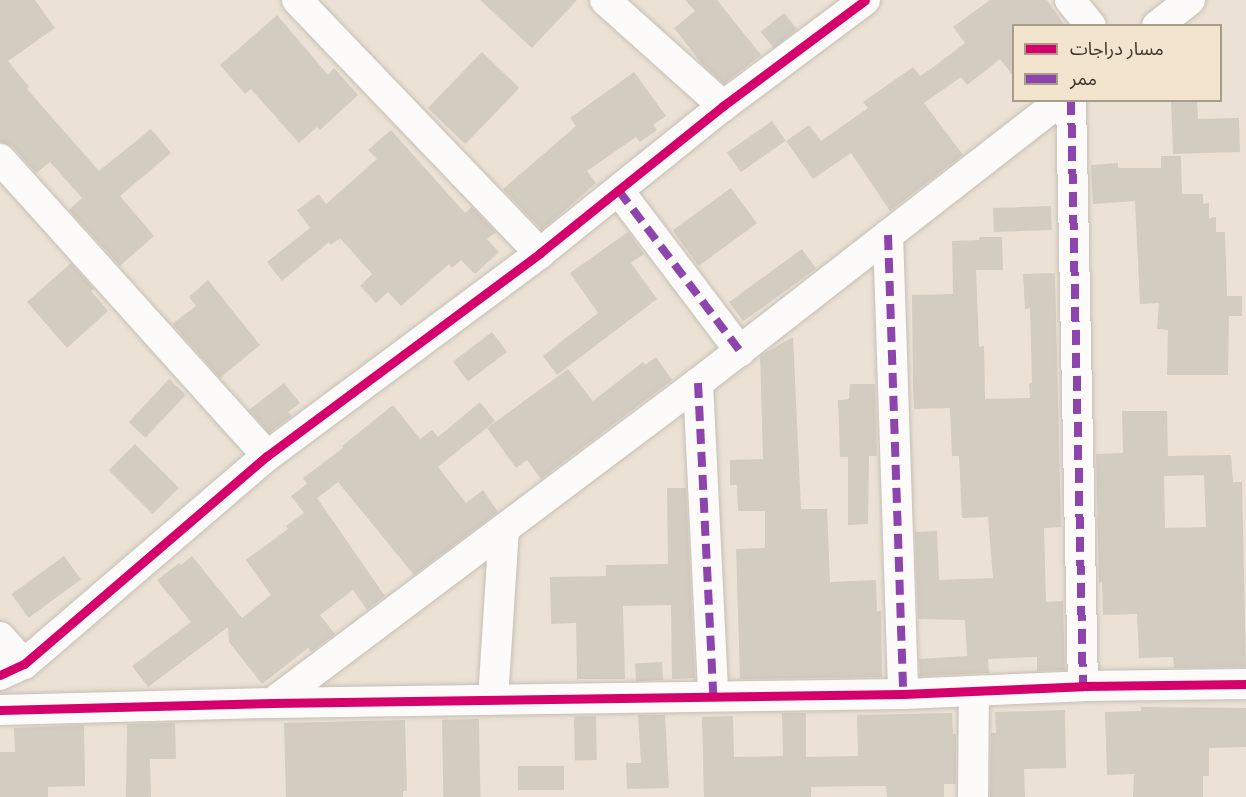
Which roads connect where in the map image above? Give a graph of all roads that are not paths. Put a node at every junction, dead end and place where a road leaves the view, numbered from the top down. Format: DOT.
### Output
graph roads {
  1 [pos="297,0"];
  2 [pos="605,0"];
  3 [pos="864,0"];
  4 [pos="1070,0"];
  5 [pos="1190,0"];
  6 [pos="1089,24"];
  7 [pos="1160,24"];
  8 [pos="1058,102"];
  9 [pos="1071,102"];
  10 [pos="723,106"];
  11 [pos="0,159"];
  12 [pos="619,191"];
  13 [pos="888,236"];
  14 [pos="540,253"];
  15 [pos="740,351"];
  16 [pos="698,383"];
  17 [pos="267,456"];
  18 [pos="504,529"];
  19 [pos="0,637"];
  20 [pos="12,669"];
  21 [pos="1246,684"];
  22 [pos="1083,686"];
  23 [pos="974,691"];
  24 [pos="903,694"];
  25 [pos="713,695"];
  26 [pos="493,699"];
  27 [pos="272,703"];
  28 [pos="0,710"];
  29 [pos="973,797"];
  1 -- 14 [label="street"];
  2 -- 10 [label="street"];
  3 -- 10 [label="street"];
  4 -- 6 [label="street"];
  5 -- 7 [label="street"];
  8 -- 13 [label="street"];
  9 -- 22 [label="street"];
  10 -- 12 [label="street"];
  11 -- 17 [label="street"];
  12 -- 14 [label="street"];
  12 -- 15 [label="street"];
  13 -- 15 [label="street"];
  13 -- 24 [label="street"];
  14 -- 17 [label="street"];
  15 -- 16 [label="street"];
  16 -- 18 [label="street"];
  16 -- 25 [label="street"];
  17 -- 20 [label="street"];
  18 -- 26 [label="street"];
  18 -- 27 [label="street"];
  19 -- 20 [label="street"];
  21 -- 22 [label="street"];
  22 -- 23 [label="street"];
  23 -- 24 [label="street"];
  23 -- 29 [label="street"];
  24 -- 25 [label="street"];
  25 -- 26 [label="street"];
  26 -- 27 [label="street"];
  27 -- 28 [label="street"];
}
